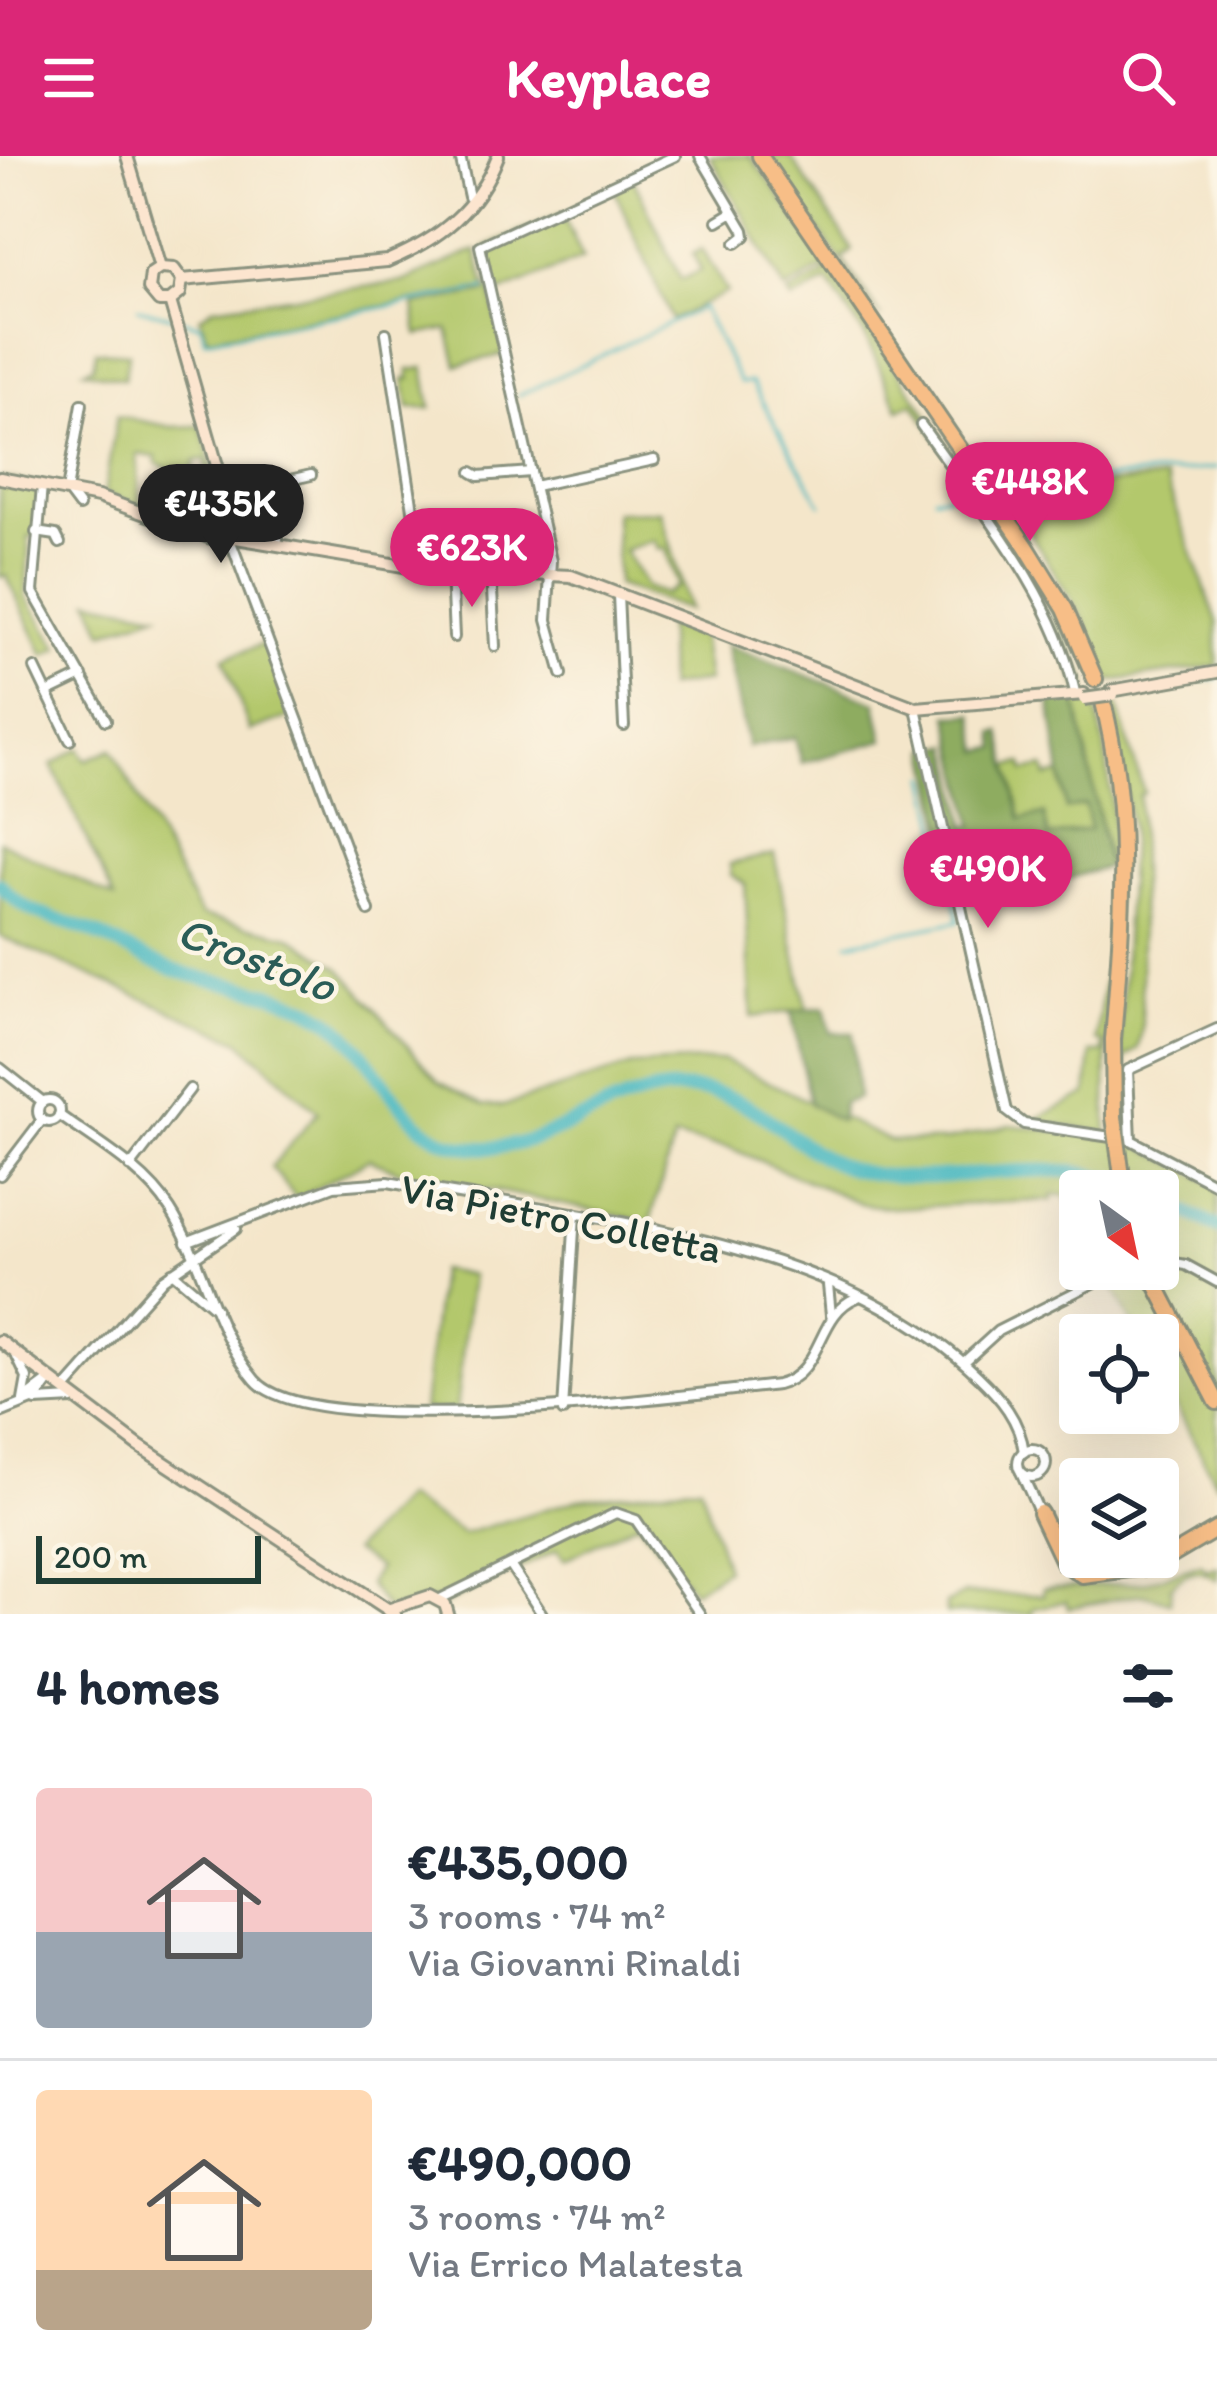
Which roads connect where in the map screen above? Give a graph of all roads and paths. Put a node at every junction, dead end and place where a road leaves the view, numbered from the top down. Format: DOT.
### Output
graph roads {
  1 [pos="127,156"];
  2 [pos="460,156"];
  3 [pos="498,156"];
  4 [pos="675,156"];
  5 [pos="700,156"];
  6 [pos="760,156"];
  7 [pos="470,197"];
  8 [pos="733,212"];
  9 [pos="718,220"];
  10 [pos="736,243"];
  11 [pos="160,268"];
  12 [pos="182,280"];
  13 [pos="170,302"];
  14 [pos="386,333"];
  15 [pos="82,404"];
  16 [pos="921,425"];
  17 [pos="654,460"];
  18 [pos="472,472"];
  19 [pos="531,472"];
  20 [pos="311,475"];
  21 [pos="0,478"];
  22 [pos="43,485"];
  23 [pos="535,486"];
  24 [pos="67,490"];
  25 [pos="79,506"];
  26 [pos="226,530"];
  27 [pos="36,532"];
  28 [pos="59,543"];
  29 [pos="278,545"];
  30 [pos="422,569"];
  31 [pos="451,572"];
  32 [pos="491,572"];
  33 [pos="549,573"];
  34 [pos="618,596"];
  35 [pos="454,638"];
  36 [pos="495,646"];
  37 [pos="35,668"];
  38 [pos="1217,672"];
  39 [pos="562,674"];
  40 [pos="82,676"];
  41 [pos="1095,680"];
  42 [pos="47,693"];
  43 [pos="1077,694"];
  44 [pos="1109,696"];
  45 [pos="916,708"];
  46 [pos="106,720"];
  47 [pos="624,726"];
  48 [pos="70,740"];
  49 [pos="369,911"];
  50 [pos="1217,1029"];
  51 [pos="0,1068"];
  52 [pos="190,1089"];
  53 [pos="43,1102"];
  54 [pos="59,1114"];
  55 [pos="42,1120"];
  56 [pos="1131,1140"];
  57 [pos="130,1167"];
  58 [pos="1121,1170"];
  59 [pos="0,1175"];
  60 [pos="1217,1185"];
  61 [pos="575,1213"];
  62 [pos="245,1223"];
  63 [pos="186,1242"];
  64 [pos="194,1258"];
  65 [pos="1179,1264"];
  66 [pos="172,1272"];
  67 [pos="1217,1282"];
  68 [pos="828,1285"];
  69 [pos="1079,1290"];
  70 [pos="1158,1290"];
  71 [pos="858,1297"];
  72 [pos="217,1309"];
  73 [pos="830,1323"];
  74 [pos="4,1344"];
  75 [pos="964,1361"];
  76 [pos="1197,1364"];
  77 [pos="50,1380"];
  78 [pos="1217,1383"];
  79 [pos="69,1395"];
  80 [pos="1217,1402"];
  81 [pos="20,1403"];
  82 [pos="563,1411"];
  83 [pos="0,1413"];
  84 [pos="1028,1450"];
  85 [pos="1022,1472"];
  86 [pos="1037,1475"];
  87 [pos="1040,1513"];
  88 [pos="1217,1529"];
  89 [pos="510,1565"];
  90 [pos="440,1599"];
  91 [pos="410,1609"];
  92 [pos="391,1612"];
  93 [pos="448,1614"];
  94 [pos="542,1614"];
  95 [pos="700,1614"];
  1 -- 11 [label="street"];
  2 -- 7 [label="street"];
  3 -- 12 [label="street"];
  4 -- 19 [label="street"];
  5 -- 8 [label="street"];
  6 -- 41 [label="highway"];
  8 -- 9 [label="street"];
  8 -- 10 [label="street"];
  11 -- 12 [label="street"];
  11 -- 13 [label="street"];
  12 -- 13 [label="street"];
  13 -- 26 [label="street"];
  14 -- 30 [label="street"];
  15 -- 24 [label="street"];
  16 -- 43 [label="street"];
  17 -- 23 [label="street"];
  18 -- 19 [label="street"];
  19 -- 23 [label="street"];
  20 -- 29 [label="street"];
  21 -- 22 [label="street"];
  22 -- 24 [label="street"];
  22 -- 27 [label="street"];
  23 -- 33 [label="street"];
  24 -- 25 [label="street"];
  24 -- 26 [label="street"];
  26 -- 29 [label="street"];
  26 -- 49 [label="street"];
  27 -- 28 [label="street"];
  27 -- 40 [label="street"];
  29 -- 30 [label="street"];
  30 -- 31 [label="street"];
  31 -- 32 [label="street"];
  31 -- 35 [label="street"];
  32 -- 33 [label="street"];
  32 -- 36 [label="street"];
  33 -- 34 [label="street"];
  33 -- 39 [label="street"];
  34 -- 45 [label="street"];
  34 -- 47 [label="street"];
  37 -- 42 [label="street"];
  38 -- 44 [label="street"];
  40 -- 42 [label="street"];
  40 -- 46 [label="street"];
  42 -- 48 [label="street"];
  43 -- 44 [label="street, bridge"];
  43 -- 45 [label="street"];
  44 -- 58 [label="highway, bridge"];
  45 -- 56 [label="street"];
  50 -- 56 [label="street"];
  51 -- 53 [label="street"];
  52 -- 57 [label="street"];
  53 -- 54 [label="street"];
  53 -- 55 [label="street"];
  54 -- 55 [label="street"];
  54 -- 57 [label="street"];
  55 -- 59 [label="street"];
  56 -- 60 [label="street"];
  57 -- 63 [label="street"];
  61 -- 62 [label="street, Via Pietro Colletta"];
  61 -- 68 [label="street, Via Pietro Colletta"];
  61 -- 82 [label="street"];
  62 -- 63 [label="street, Via Pietro Colletta"];
  62 -- 64 [label="street, Via Pietro Colletta"];
  63 -- 64 [label="street"];
  64 -- 66 [label="street, Via Pietro Colletta"];
  64 -- 72 [label="street"];
  65 -- 67 [label="street"];
  66 -- 72 [label="street"];
  66 -- 79 [label="street, Via Pietro Colletta"];
  68 -- 71 [label="street, Via Pietro Colletta"];
  68 -- 73 [label="street"];
  69 -- 75 [label="street"];
  70 -- 76 [label="highway"];
  71 -- 73 [label="street"];
  71 -- 75 [label="street, Via Pietro Colletta"];
  72 -- 82 [label="street"];
  73 -- 82 [label="street"];
  74 -- 77 [label="street"];
  74 -- 81 [label="street"];
  75 -- 84 [label="street, Via Pietro Colletta"];
  76 -- 78 [label="highway"];
  76 -- 80 [label="highway"];
  77 -- 79 [label="street"];
  77 -- 81 [label="street"];
  79 -- 81 [label="street"];
  79 -- 92 [label="street"];
  81 -- 83 [label="street"];
  84 -- 85 [label="street"];
  84 -- 86 [label="street, Via Pietro Colletta"];
  85 -- 86 [label="street"];
  85 -- 87 [label="street"];
  86 -- 87 [label="street"];
  87 -- 88 [label="highway"];
  89 -- 90 [label="street"];
  89 -- 94 [label="street"];
  89 -- 95 [label="street"];
  90 -- 91 [label="street"];
  90 -- 93 [label="street"];
  91 -- 92 [label="street"];
}
